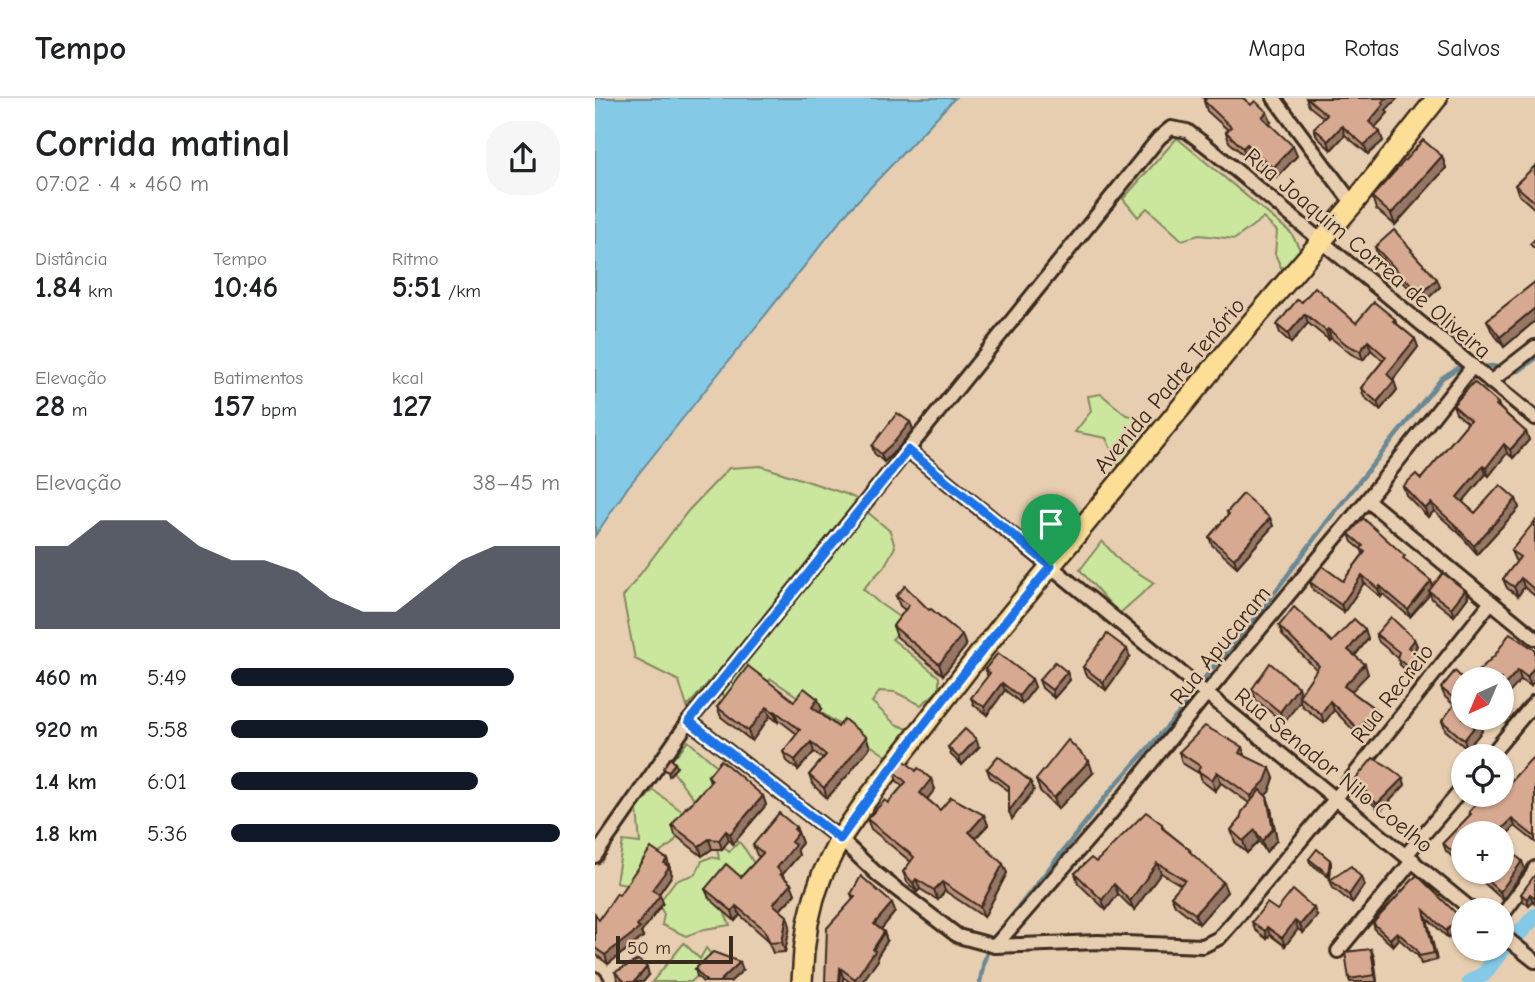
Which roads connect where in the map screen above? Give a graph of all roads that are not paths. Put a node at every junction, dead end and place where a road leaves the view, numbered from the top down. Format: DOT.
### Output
graph roads {
  1 [pos="1274,98"];
  2 [pos="1437,98"];
  3 [pos="1353,204"];
  4 [pos="1321,242"];
  5 [pos="1535,347"];
  6 [pos="1473,366"];
  7 [pos="1490,382"];
  8 [pos="1535,418"];
  9 [pos="908,450"];
  10 [pos="1367,500"];
  11 [pos="1051,566"];
  12 [pos="1491,601"];
  13 [pos="1535,638"];
  14 [pos="1207,693"];
  15 [pos="1535,702"];
  16 [pos="689,721"];
  17 [pos="1500,744"];
  18 [pos="1336,798"];
  19 [pos="1451,804"];
  20 [pos="840,839"];
  21 [pos="595,856"];
  22 [pos="1410,858"];
  23 [pos="1535,868"];
  24 [pos="1458,898"];
  25 [pos="1514,899"];
  26 [pos="1514,944"];
  27 [pos="995,946"];
  28 [pos="1338,951"];
  29 [pos="1535,961"];
  30 [pos="802,982"];
  1 -- 3 [label="street"];
  2 -- 3 [label="main road, Avenida Padre Tenório"];
  3 -- 4 [label="main road, Avenida Padre Tenório"];
  4 -- 6 [label="street, Rua Joaquim Correa de Oliveira"];
  4 -- 9 [label="street, Rua Joaquim Correa de Oliveira"];
  4 -- 11 [label="main road, Avenida Padre Tenório"];
  5 -- 7 [label="street"];
  6 -- 7 [label="street, Rua Joaquim Correa de Oliveira"];
  6 -- 10 [label="street, Rua Apucaram"];
  7 -- 8 [label="street, Rua Joaquim Correa de Oliveira"];
  9 -- 11 [label="street, Rua Senador Nilo Coelho"];
  9 -- 16 [label="street"];
  10 -- 12 [label="street"];
  10 -- 14 [label="street, Rua Apucaram"];
  11 -- 14 [label="street, Rua Senador Nilo Coelho"];
  11 -- 20 [label="main road, Avenida Padre Tenório"];
  12 -- 13 [label="street"];
  12 -- 18 [label="street, Rua Recreio"];
  14 -- 18 [label="street, Rua Senador Nilo Coelho"];
  14 -- 27 [label="street, Rua Apucaram"];
  15 -- 17 [label="street"];
  16 -- 20 [label="street"];
  16 -- 21 [label="street"];
  18 -- 22 [label="street, Rua Senador Nilo Coelho"];
  18 -- 27 [label="street, Rua Recreio"];
  19 -- 22 [label="street"];
  20 -- 27 [label="street"];
  20 -- 30 [label="main road, Avenida Padre Tenório"];
  22 -- 24 [label="street, Rua Senador Nilo Coelho"];
  22 -- 28 [label="street"];
  23 -- 25 [label="street"];
  26 -- 29 [label="street"];
}
